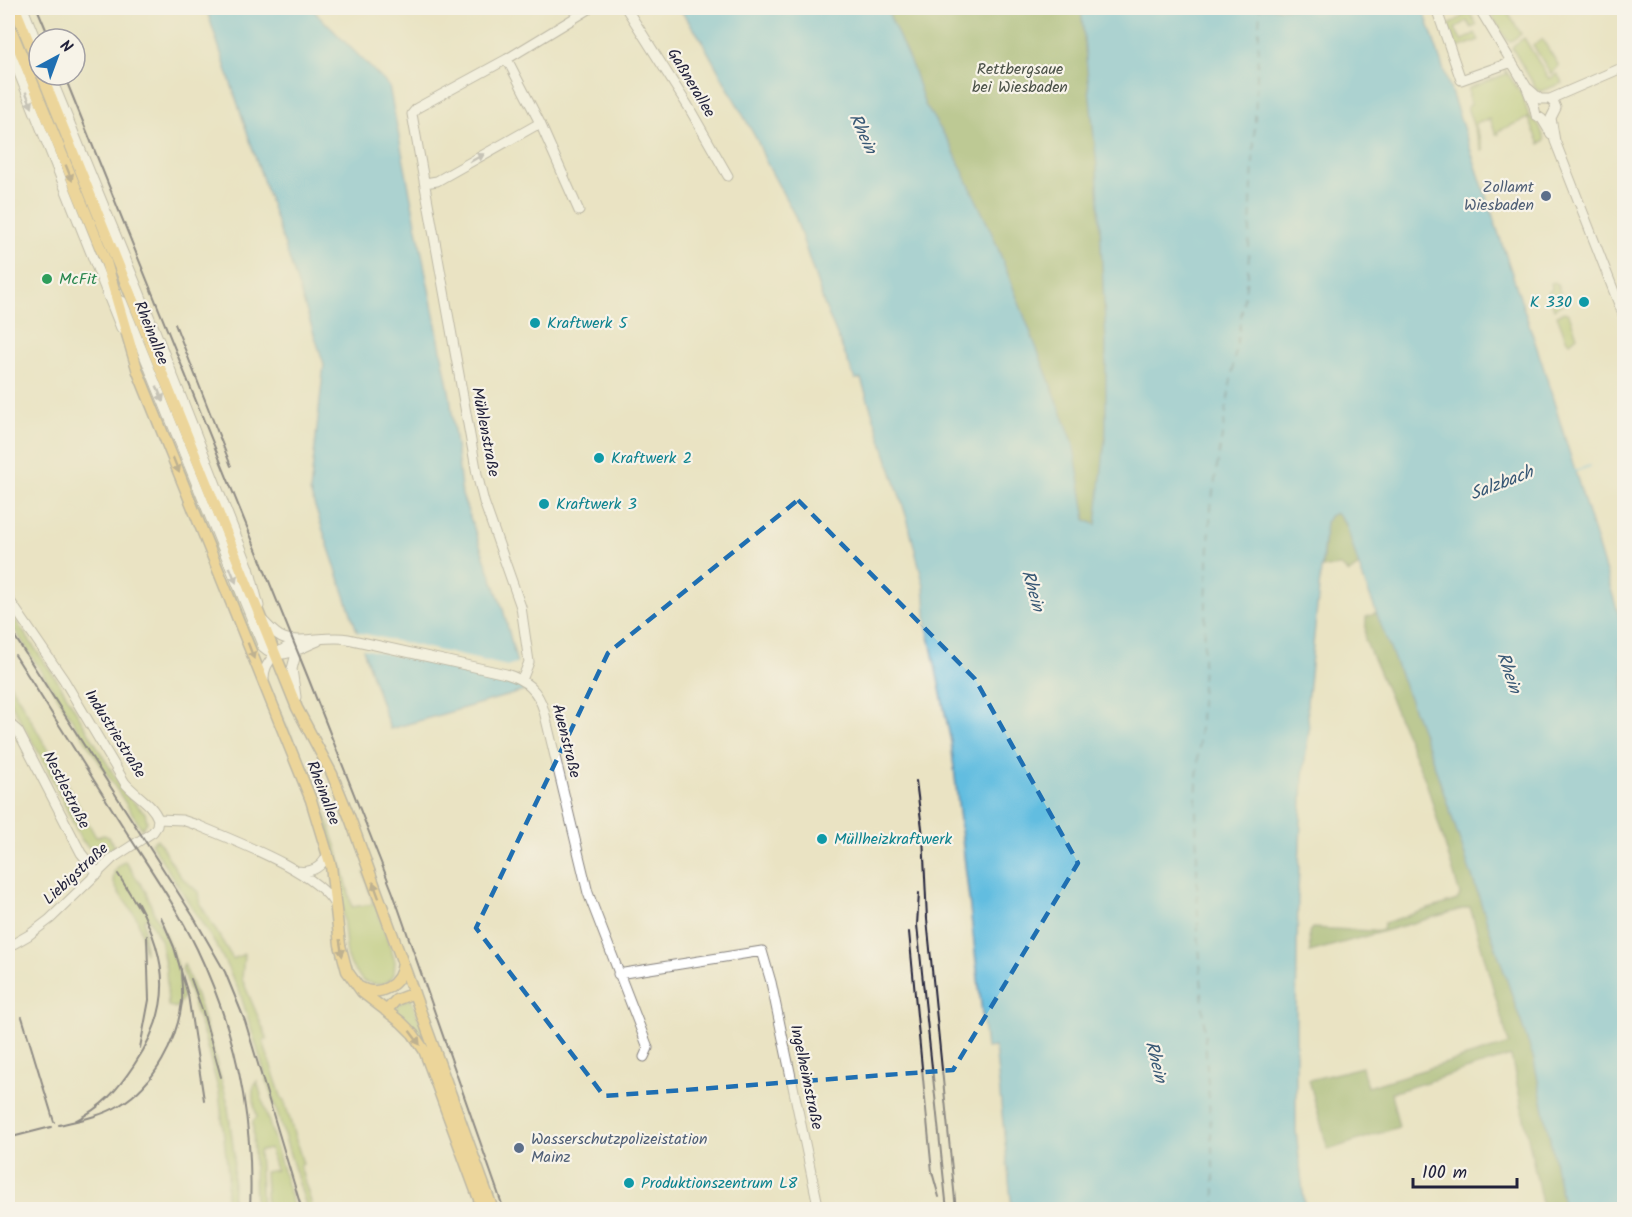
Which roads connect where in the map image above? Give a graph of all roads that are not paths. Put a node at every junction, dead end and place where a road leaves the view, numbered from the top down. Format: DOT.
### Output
graph roads {
  1 [pos="15,8"];
  2 [pos="23,8"];
  3 [pos="591,8"];
  4 [pos="626,8"];
  5 [pos="1436,8"];
  6 [pos="1479,8"];
  7 [pos="8,21"];
  8 [pos="31,27"];
  9 [pos="27,38"];
  10 [pos="8,46"];
  11 [pos="507,58"];
  12 [pos="1512,62"];
  13 [pos="1624,67"];
  14 [pos="47,87"];
  15 [pos="55,87"];
  16 [pos="1545,102"];
  17 [pos="1546,119"];
  18 [pos="540,123"];
  19 [pos="728,176"];
  20 [pos="425,183"];
  21 [pos="579,211"];
  22 [pos="106,262"];
  23 [pos="140,317"];
  24 [pos="1624,317"];
  25 [pos="138,372"];
  26 [pos="177,386"];
  27 [pos="8,598"];
  28 [pos="261,618"];
  29 [pos="325,637"];
  30 [pos="305,639"];
  31 [pos="297,650"];
  32 [pos="276,654"];
  33 [pos="522,680"];
  34 [pos="265,686"];
  35 [pos="297,708"];
  36 [pos="8,722"];
  37 [pos="158,819"];
  38 [pos="328,853"];
  39 [pos="296,871"];
  40 [pos="98,874"];
  41 [pos="337,909"];
  42 [pos="8,947"];
  43 [pos="403,963"];
  44 [pos="618,974"];
  45 [pos="356,985"];
  46 [pos="414,993"];
  47 [pos="386,1011"];
  48 [pos="644,1057"];
  49 [pos="483,1209"];
  50 [pos="493,1209"];
  51 [pos="819,1209"];
  1 -- 9 [label="main road"];
  2 -- 8 [label="street"];
  3 -- 11 [label="street, Mühlenstraße"];
  4 -- 19 [label="street, Gaßnerallee"];
  5 -- 12 [label="street"];
  6 -- 12 [label="street"];
  7 -- 22 [label="main road, Rheinallee, one-way"];
  10 -- 25 [label="street, Rheinallee, one-way"];
  11 -- 18 [label="street"];
  11 -- 20 [label="street, Mühlenstraße"];
  12 -- 16 [label="street"];
  13 -- 16 [label="street"];
  14 -- 23 [label="main road, Rheinallee"];
  15 -- 26 [label="street, Rheinallee"];
  16 -- 17 [label="street"];
  16 -- 17 [label="street"];
  17 -- 24 [label="street"];
  20 -- 18 [label="street, one-way"];
  18 -- 21 [label="street"];
  20 -- 33 [label="street, Mühlenstraße"];
  22 -- 25 [label="main road, Rheinallee"];
  22 -- 32 [label="street, Rheinallee, one-way"];
  23 -- 26 [label="street, Rheinallee"];
  23 -- 28 [label="main road, Rheinallee"];
  25 -- 34 [label="main road, Rheinallee, one-way"];
  26 -- 28 [label="street, Rheinallee"];
  27 -- 37 [label="street, Industriestraße"];
  28 -- 30 [label="street"];
  28 -- 32 [label="main road, Rheinallee"];
  29 -- 30 [label="street"];
  29 -- 31 [label="street"];
  29 -- 33 [label="street"];
  30 -- 32 [label="street"];
  31 -- 32 [label="street"];
  31 -- 35 [label="street"];
  32 -- 34 [label="street"];
  32 -- 35 [label="main road, Rheinallee"];
  33 -- 44 [label="street, Auenstraße"];
  34 -- 38 [label="main road, Rheinallee"];
  43 -- 35 [label="main road, Rheinallee, one-way"];
  36 -- 40 [label="street, Nestlestraße"];
  37 -- 39 [label="street"];
  37 -- 40 [label="street, Liebigstraße"];
  38 -- 39 [label="street"];
  38 -- 41 [label="main road, Rheinallee"];
  39 -- 41 [label="street"];
  40 -- 42 [label="street, Liebigstraße"];
  41 -- 45 [label="main road, Rheinallee, one-way"];
  43 -- 45 [label="main road"];
  43 -- 46 [label="main road, Rheinallee"];
  44 -- 48 [label="street, Auenstraße"];
  44 -- 51 [label="street, Ingelheimstraße"];
  45 -- 47 [label="main road, Rheinallee"];
  46 -- 47 [label="main road"];
  46 -- 50 [label="main road, Rheinallee"];
  47 -- 49 [label="main road, Rheinallee, one-way"];
}
